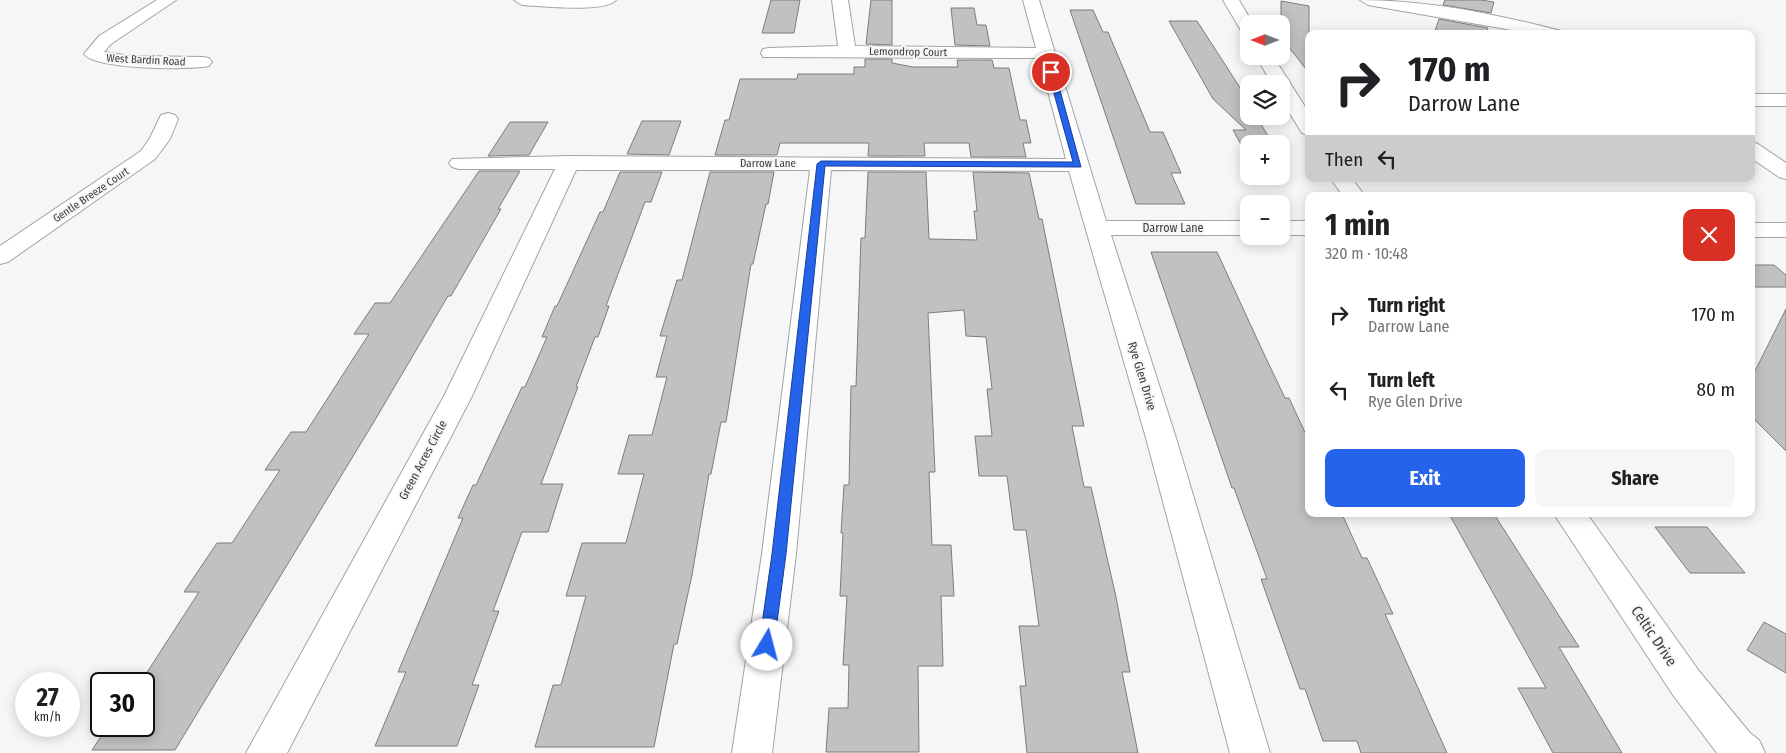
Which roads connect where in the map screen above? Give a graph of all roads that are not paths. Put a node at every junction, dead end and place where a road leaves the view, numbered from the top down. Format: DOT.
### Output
graph roads {
  1 [pos="168,0"];
  2 [pos="522,0"];
  3 [pos="608,0"];
  4 [pos="840,0"];
  5 [pos="1031,0"];
  6 [pos="1231,0"];
  7 [pos="1368,0"];
  8 [pos="1240,16"];
  9 [pos="1539,30"];
  10 [pos="847,51"];
  11 [pos="769,53"];
  12 [pos="1046,53"];
  13 [pos="203,62"];
  14 [pos="1290,90"];
  15 [pos="1305,95"];
  16 [pos="1290,99"];
  17 [pos="1755,100"];
  18 [pos="1786,100"];
  19 [pos="168,119"];
  20 [pos="1305,123"];
  21 [pos="1755,151"];
  22 [pos="569,162"];
  23 [pos="459,163"];
  24 [pos="821,164"];
  25 [pos="1078,165"];
  26 [pos="1786,173"];
  27 [pos="1096,228"];
  28 [pos="1240,228"];
  29 [pos="1290,228"];
  30 [pos="1305,228"];
  31 [pos="1755,230"];
  32 [pos="1786,230"];
  33 [pos="0,257"];
  34 [pos="1572,517"];
  35 [pos="266,753"];
  36 [pos="752,753"];
  37 [pos="1250,753"];
  38 [pos="1745,753"];
  1 -- 13 [label="street, West Bardin Road"];
  2 -- 3 [label="street"];
  4 -- 10 [label="street"];
  5 -- 12 [label="street, Rye Glen Drive"];
  6 -- 8 [label="street"];
  7 -- 9 [label="street"];
  10 -- 11 [label="street, Lemondrop Court"];
  10 -- 12 [label="street, Lemondrop Court"];
  12 -- 25 [label="street, Rye Glen Drive"];
  14 -- 15 [label="street"];
  16 -- 20 [label="street"];
  17 -- 18 [label="street"];
  19 -- 33 [label="street, Gentle Breeze Court"];
  21 -- 26 [label="street"];
  22 -- 23 [label="street, Darrow Lane"];
  22 -- 24 [label="street, Darrow Lane"];
  22 -- 35 [label="street, Green Acres Circle"];
  24 -- 25 [label="street, Darrow Lane"];
  24 -- 36 [label="street"];
  25 -- 27 [label="street, Rye Glen Drive"];
  27 -- 28 [label="street, Darrow Lane"];
  27 -- 37 [label="street, Rye Glen Drive"];
  29 -- 30 [label="street"];
  31 -- 32 [label="street"];
  34 -- 38 [label="street, Celtic Drive"];
}
